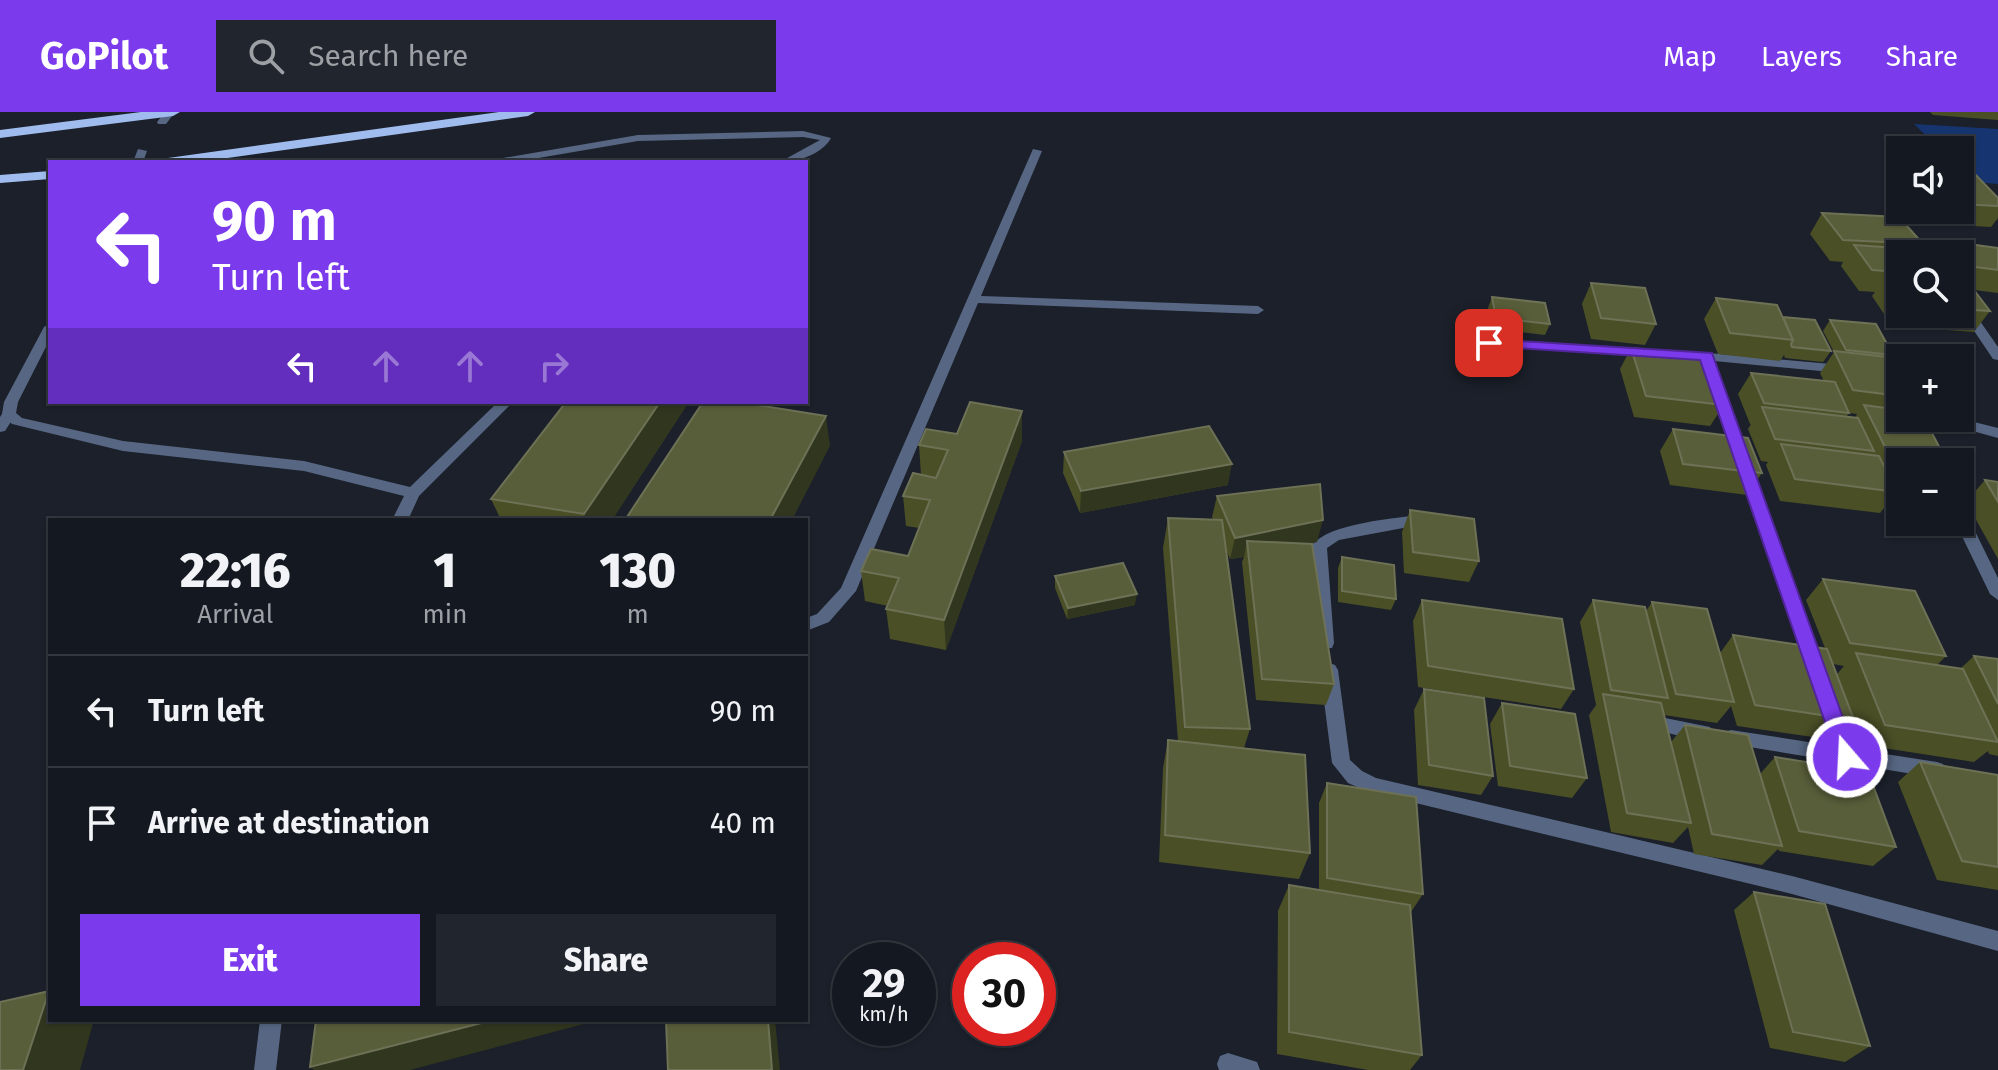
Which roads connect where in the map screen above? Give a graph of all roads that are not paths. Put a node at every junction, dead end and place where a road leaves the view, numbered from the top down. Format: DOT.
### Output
graph roads {
  1 [pos="528,112"];
  2 [pos="169,115"];
  3 [pos="0,134"];
  4 [pos="1037,151"];
  5 [pos="182,160"];
  6 [pos="509,160"];
  7 [pos="789,160"];
  8 [pos="48,175"];
  9 [pos="0,179"];
  10 [pos="976,299"];
  11 [pos="1258,310"];
  12 [pos="1974,321"];
  13 [pos="48,331"];
  14 [pos="1489,343"];
  15 [pos="1706,356"];
  16 [pos="1998,356"];
  17 [pos="1856,371"];
  18 [pos="504,404"];
  19 [pos="9,414"];
  20 [pos="0,428"];
  21 [pos="1992,431"];
  22 [pos="1998,445"];
  23 [pos="413,493"];
  24 [pos="401,518"];
  25 [pos="1434,518"];
  26 [pos="1969,536"];
  27 [pos="1998,594"];
  28 [pos="808,624"];
  29 [pos="1665,725"];
  30 [pos="1847,757"];
  31 [pos="1961,773"];
  32 [pos="1998,941"];
  33 [pos="271,1022"];
  34 [pos="265,1070"];
  1 -- 5 [label="highway"];
  2 -- 3 [label="highway"];
  4 -- 10 [label="street"];
  6 -- 7 [label="street"];
  8 -- 9 [label="highway"];
  10 -- 11 [label="street"];
  10 -- 28 [label="street"];
  12 -- 16 [label="street"];
  13 -- 19 [label="street"];
  14 -- 15 [label="street"];
  15 -- 17 [label="street"];
  15 -- 30 [label="street"];
  18 -- 23 [label="street"];
  19 -- 20 [label="street"];
  19 -- 23 [label="street"];
  21 -- 22 [label="street"];
  23 -- 24 [label="street"];
  25 -- 32 [label="street"];
  26 -- 27 [label="street"];
  29 -- 30 [label="street"];
  30 -- 31 [label="street"];
  33 -- 34 [label="street"];
}
